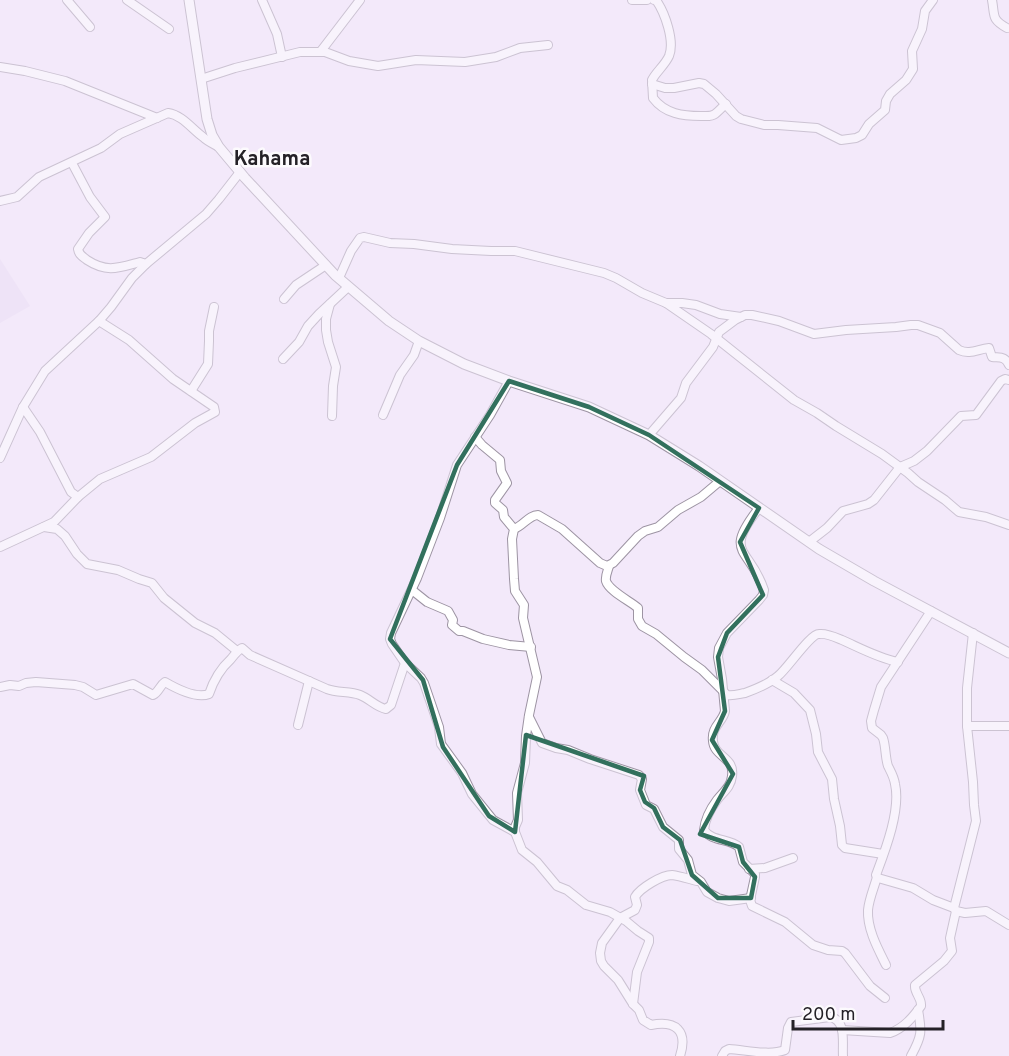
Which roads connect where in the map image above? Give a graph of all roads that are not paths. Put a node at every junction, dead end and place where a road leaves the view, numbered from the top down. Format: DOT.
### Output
graph roads {
  1 [pos="67,0"];
  2 [pos="127,0"];
  3 [pos="190,0"];
  4 [pos="262,0"];
  5 [pos="360,0"];
  6 [pos="632,0"];
  7 [pos="646,0"];
  8 [pos="655,0"];
  9 [pos="933,0"];
  10 [pos="992,0"];
  11 [pos="90,27"];
  12 [pos="1007,28"];
  13 [pos="169,29"];
  14 [pos="548,45"];
  15 [pos="321,51"];
  16 [pos="282,57"];
  17 [pos="0,67"];
  18 [pos="201,79"];
  19 [pos="652,84"];
  20 [pos="726,104"];
  21 [pos="157,118"];
  22 [pos="219,147"];
  23 [pos="72,163"];
  24 [pos="240,172"];
  25 [pos="0,201"];
  26 [pos="146,264"];
  27 [pos="326,265"];
  28 [pos="339,278"];
  29 [pos="348,287"];
  30 [pos="284,299"];
  31 [pos="666,303"];
  32 [pos="330,304"];
  33 [pos="214,307"];
  34 [pos="741,317"];
  35 [pos="99,321"];
  36 [pos="717,339"];
  37 [pos="419,341"];
  38 [pos="283,359"];
  39 [pos="1009,367"];
  40 [pos="1007,379"];
  41 [pos="509,381"];
  42 [pos="191,391"];
  43 [pos="23,407"];
  44 [pos="383,415"];
  45 [pos="332,416"];
  46 [pos="649,435"];
  47 [pos="476,436"];
  48 [pos="2,444"];
  49 [pos="0,458"];
  50 [pos="900,467"];
  51 [pos="720,481"];
  52 [pos="78,497"];
  53 [pos="759,508"];
  54 [pos="1009,525"];
  55 [pos="44,527"];
  56 [pos="514,529"];
  57 [pos="809,542"];
  58 [pos="0,547"];
  59 [pos="609,566"];
  60 [pos="412,590"];
  61 [pos="932,611"];
  62 [pos="973,633"];
  63 [pos="531,647"];
  64 [pos="237,651"];
  65 [pos="1009,653"];
  66 [pos="898,662"];
  67 [pos="405,663"];
  68 [pos="772,680"];
  69 [pos="309,681"];
  70 [pos="0,687"];
  71 [pos="724,693"];
  72 [pos="529,715"];
  73 [pos="298,725"];
  74 [pos="967,726"];
  75 [pos="1009,726"];
  76 [pos="515,832"];
  77 [pos="883,854"];
  78 [pos="793,858"];
  79 [pos="749,868"];
  80 [pos="877,877"];
  81 [pos="701,882"];
  82 [pos="751,898"];
  83 [pos="955,910"];
  84 [pos="620,918"];
  85 [pos="1009,925"];
  86 [pos="886,965"];
  87 [pos="885,998"];
  88 [pos="633,1004"];
  89 [pos="918,1010"];
  90 [pos="842,1030"];
  91 [pos="752,1054"];
  92 [pos="680,1056"];
  93 [pos="722,1056"];
  94 [pos="843,1056"];
  95 [pos="911,1056"];
  1 -- 11 [label="street"];
  2 -- 13 [label="street"];
  3 -- 18 [label="main road"];
  4 -- 16 [label="street"];
  5 -- 15 [label="street"];
  6 -- 7 [label="street"];
  8 -- 19 [label="street"];
  9 -- 20 [label="street"];
  10 -- 12 [label="street"];
  14 -- 15 [label="street"];
  15 -- 16 [label="street"];
  16 -- 18 [label="street"];
  17 -- 21 [label="street"];
  18 -- 22 [label="main road"];
  19 -- 20 [label="street"];
  19 -- 20 [label="street"];
  21 -- 22 [label="street"];
  21 -- 23 [label="street"];
  22 -- 24 [label="main road"];
  23 -- 25 [label="street"];
  23 -- 26 [label="street"];
  24 -- 26 [label="street"];
  24 -- 27 [label="main road"];
  26 -- 35 [label="street"];
  27 -- 28 [label="main road"];
  27 -- 30 [label="street"];
  28 -- 29 [label="main road"];
  28 -- 31 [label="street"];
  29 -- 32 [label="street"];
  29 -- 37 [label="main road"];
  31 -- 34 [label="street"];
  31 -- 36 [label="street"];
  32 -- 38 [label="street"];
  32 -- 45 [label="street"];
  33 -- 42 [label="street"];
  34 -- 36 [label="street"];
  34 -- 39 [label="street"];
  35 -- 42 [label="street"];
  35 -- 43 [label="street"];
  36 -- 46 [label="street"];
  36 -- 50 [label="street"];
  37 -- 41 [label="main road"];
  37 -- 44 [label="street"];
  39 -- 40 [label="street"];
  40 -- 50 [label="street"];
  41 -- 46 [label="main road"];
  41 -- 47 [label="street"];
  42 -- 52 [label="street"];
  43 -- 48 [label="street"];
  43 -- 52 [label="street"];
  46 -- 51 [label="main road"];
  47 -- 56 [label="street"];
  47 -- 60 [label="street"];
  48 -- 49 [label="street"];
  50 -- 54 [label="street"];
  50 -- 57 [label="street"];
  51 -- 53 [label="main road"];
  51 -- 59 [label="street"];
  52 -- 55 [label="street"];
  53 -- 57 [label="main road"];
  53 -- 71 [label="street"];
  55 -- 58 [label="street"];
  55 -- 64 [label="street"];
  56 -- 59 [label="street"];
  56 -- 63 [label="street"];
  57 -- 61 [label="main road"];
  59 -- 71 [label="street"];
  60 -- 63 [label="street"];
  60 -- 67 [label="street"];
  61 -- 62 [label="main road"];
  61 -- 66 [label="street"];
  62 -- 65 [label="main road"];
  62 -- 74 [label="street"];
  63 -- 72 [label="street"];
  64 -- 69 [label="street"];
  64 -- 70 [label="street"];
  66 -- 68 [label="street"];
  66 -- 77 [label="street"];
  67 -- 69 [label="street"];
  67 -- 76 [label="street"];
  68 -- 71 [label="street"];
  68 -- 77 [label="street"];
  69 -- 73 [label="street"];
  71 -- 79 [label="street"];
  72 -- 76 [label="street"];
  72 -- 81 [label="street"];
  74 -- 75 [label="street"];
  74 -- 83 [label="street"];
  76 -- 84 [label="street"];
  77 -- 80 [label="street"];
  78 -- 79 [label="street"];
  79 -- 82 [label="street"];
  80 -- 83 [label="street"];
  80 -- 86 [label="street"];
  81 -- 82 [label="street"];
  81 -- 84 [label="street"];
  82 -- 87 [label="street"];
  83 -- 85 [label="street"];
  83 -- 89 [label="street"];
  84 -- 88 [label="street"];
  84 -- 88 [label="street"];
  88 -- 92 [label="street"];
  89 -- 90 [label="street"];
  89 -- 95 [label="street"];
  90 -- 91 [label="street"];
  90 -- 94 [label="street"];
  91 -- 93 [label="street"];
}
